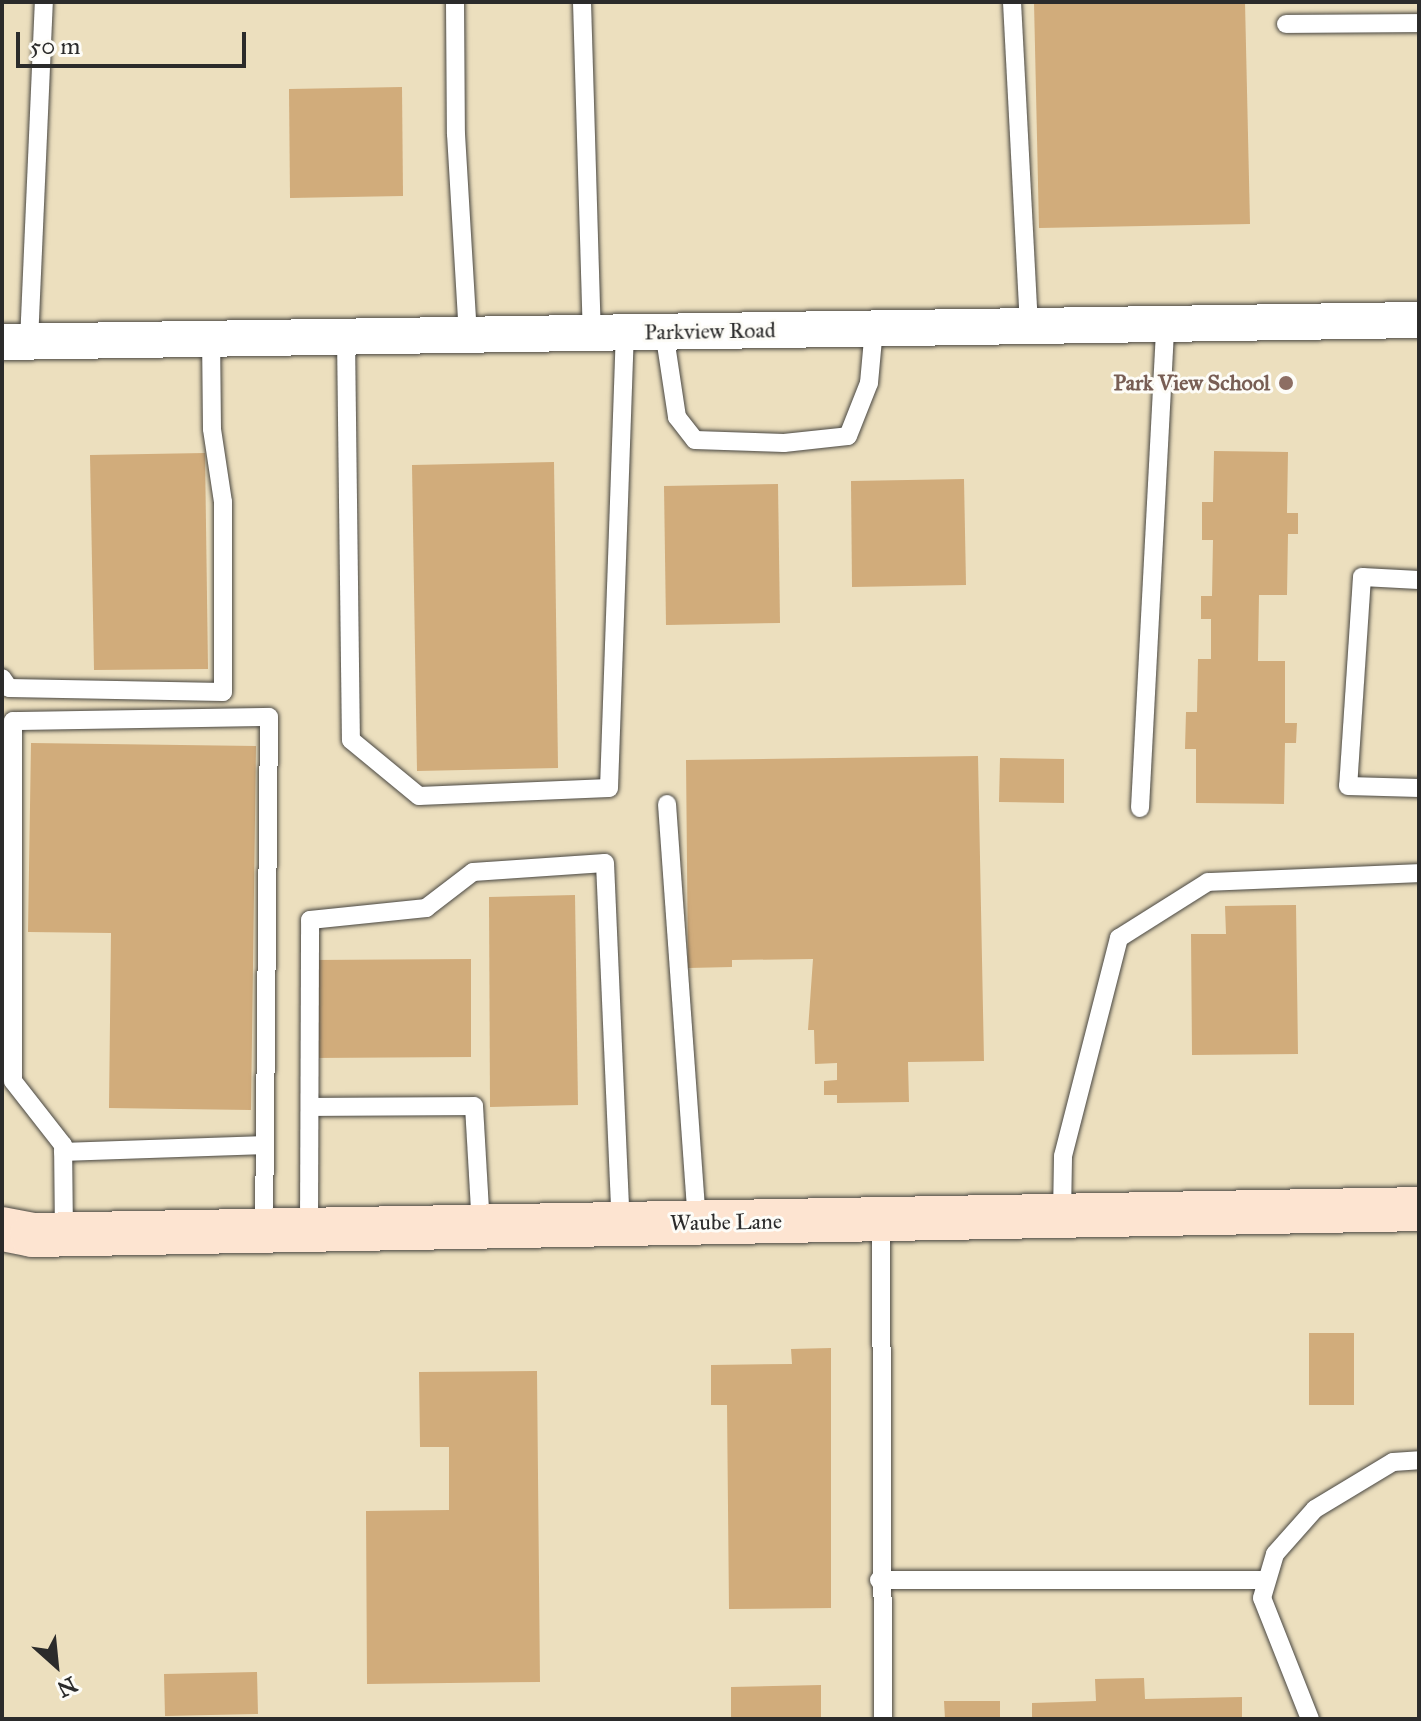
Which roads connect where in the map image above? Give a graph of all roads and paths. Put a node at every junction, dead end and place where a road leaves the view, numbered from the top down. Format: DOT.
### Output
graph roads {
  1 [pos="44,2"];
  2 [pos="455,2"];
  3 [pos="582,2"];
  4 [pos="1012,2"];
  5 [pos="1419,23"];
  6 [pos="1286,24"];
  7 [pos="1419,320"];
  8 [pos="1165,324"];
  9 [pos="1029,326"];
  10 [pos="874,328"];
  11 [pos="664,331"];
  12 [pos="609,332"];
  13 [pos="468,335"];
  14 [pos="346,337"];
  15 [pos="211,339"];
  16 [pos="16,342"];
  17 [pos="1419,580"];
  18 [pos="2,678"];
  19 [pos="1419,788"];
  20 [pos="667,804"];
  21 [pos="1140,808"];
  22 [pos="1419,873"];
  23 [pos="310,1107"];
  24 [pos="265,1145"];
  25 [pos="63,1152"];
  26 [pos="1419,1209"];
  27 [pos="1062,1215"];
  28 [pos="881,1219"];
  29 [pos="697,1223"];
  30 [pos="621,1224"];
  31 [pos="481,1227"];
  32 [pos="309,1230"];
  33 [pos="264,1231"];
  34 [pos="25,1236"];
  35 [pos="1419,1460"];
  36 [pos="879,1580"];
  37 [pos="1266,1580"];
  38 [pos="883,1719"];
  39 [pos="1310,1719"];
  1 -- 16 [label="lane"];
  2 -- 13 [label="lane"];
  3 -- 12 [label="lane"];
  4 -- 9 [label="lane"];
  5 -- 6 [label="lane"];
  7 -- 8 [label="street, Parkview Road"];
  8 -- 9 [label="street, Parkview Road"];
  8 -- 21 [label="lane"];
  9 -- 10 [label="street, Parkview Road"];
  10 -- 11 [label="street, Parkview Road"];
  10 -- 11 [label="lane"];
  11 -- 12 [label="street, Parkview Road"];
  12 -- 13 [label="street, Parkview Road"];
  12 -- 14 [label="lane"];
  13 -- 14 [label="street, Parkview Road"];
  14 -- 15 [label="street, Parkview Road"];
  15 -- 16 [label="street, Parkview Road"];
  15 -- 18 [label="lane"];
  17 -- 19 [label="lane"];
  20 -- 29 [label="lane"];
  22 -- 27 [label="lane"];
  23 -- 30 [label="lane"];
  23 -- 31 [label="lane"];
  23 -- 32 [label="lane"];
  24 -- 25 [label="lane"];
  24 -- 25 [label="lane"];
  24 -- 33 [label="lane"];
  25 -- 34 [label="lane"];
  26 -- 27 [label="main road, Waube Lane"];
  27 -- 28 [label="main road, Waube Lane"];
  28 -- 29 [label="main road, Waube Lane"];
  28 -- 36 [label="lane"];
  29 -- 30 [label="main road, Waube Lane"];
  30 -- 31 [label="main road, Waube Lane"];
  31 -- 32 [label="main road, Waube Lane"];
  32 -- 33 [label="main road, Waube Lane"];
  33 -- 34 [label="main road, Waube Lane"];
  35 -- 37 [label="lane"];
  36 -- 37 [label="lane"];
  36 -- 38 [label="lane"];
  37 -- 39 [label="lane"];
}
